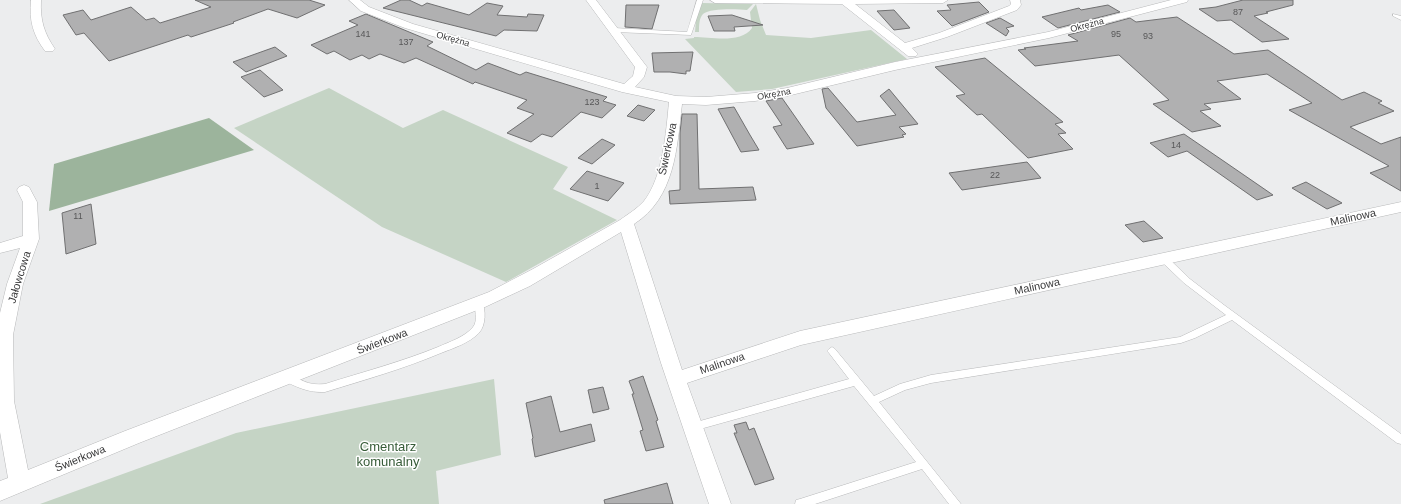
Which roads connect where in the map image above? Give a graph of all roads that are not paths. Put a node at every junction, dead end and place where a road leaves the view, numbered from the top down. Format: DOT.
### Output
graph roads {
  1 [pos="36,0"];
  2 [pos="354,0"];
  3 [pos="591,0"];
  4 [pos="700,0"];
  5 [pos="715,0"];
  6 [pos="943,0"];
  7 [pos="1015,0"];
  8 [pos="1183,0"];
  9 [pos="845,1"];
  10 [pos="614,30"];
  11 [pos="903,47"];
  12 [pos="49,49"];
  13 [pos="921,61"];
  14 [pos="626,89"];
  15 [pos="676,100"];
  16 [pos="24,190"];
  17 [pos="1401,207"];
  18 [pos="626,222"];
  19 [pos="31,239"];
  20 [pos="0,248"];
  21 [pos="1164,259"];
  22 [pos="479,304"];
  23 [pos="1232,316"];
  24 [pos="2,335"];
  25 [pos="832,351"];
  26 [pos="286,377"];
  27 [pos="676,379"];
  28 [pos="857,381"];
  29 [pos="873,401"];
  30 [pos="693,427"];
  31 [pos="1401,440"];
  32 [pos="924,464"];
  33 [pos="20,483"];
  34 [pos="0,491"];
  35 [pos="720,504"];
  36 [pos="800,504"];
  37 [pos="956,504"];
  1 -- 12 [label="street"];
  2 -- 14 [label="street, Okrężna"];
  3 -- 10 [label="street"];
  4 -- 10 [label="lane"];
  5 -- 9 [label="street"];
  6 -- 9 [label="street"];
  7 -- 11 [label="street"];
  8 -- 13 [label="street, Okrężna"];
  9 -- 11 [label="street"];
  10 -- 14 [label="street"];
  11 -- 13 [label="street"];
  13 -- 15 [label="street, Okrężna"];
  14 -- 15 [label="street, Okrężna"];
  15 -- 18 [label="street, Świerkowa"];
  16 -- 19 [label="street, Jałowcowa"];
  17 -- 21 [label="street, Malinowa"];
  18 -- 22 [label="street, Świerkowa"];
  18 -- 27 [label="street"];
  19 -- 20 [label="street"];
  19 -- 24 [label="street, Jałowcowa"];
  21 -- 23 [label="lane"];
  21 -- 27 [label="street, Malinowa"];
  22 -- 26 [label="street, Świerkowa"];
  22 -- 26 [label="lane"];
  23 -- 29 [label="lane"];
  23 -- 31 [label="lane"];
  24 -- 33 [label="street, Jałowcowa"];
  25 -- 28 [label="lane"];
  26 -- 33 [label="street, Świerkowa"];
  27 -- 30 [label="street"];
  28 -- 29 [label="lane"];
  28 -- 30 [label="lane"];
  29 -- 32 [label="lane"];
  30 -- 35 [label="street"];
  32 -- 36 [label="lane"];
  32 -- 37 [label="lane"];
  33 -- 34 [label="street, Świerkowa"];
}
